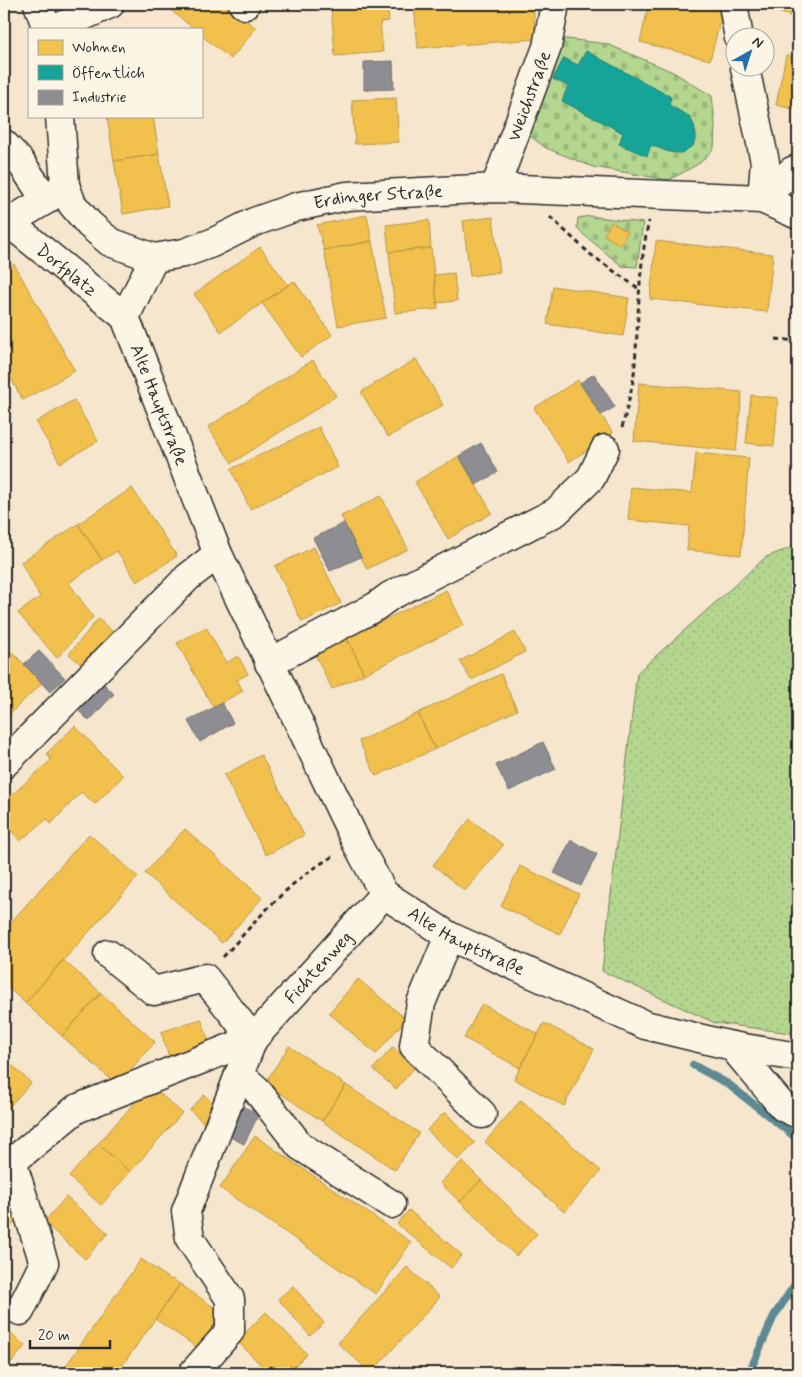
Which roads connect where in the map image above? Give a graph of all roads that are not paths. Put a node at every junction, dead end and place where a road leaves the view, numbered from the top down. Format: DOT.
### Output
graph roads {
  1 [pos="38,4"];
  2 [pos="110,4"];
  3 [pos="555,4"];
  4 [pos="733,4"];
  5 [pos="46,28"];
  6 [pos="57,28"];
  7 [pos="737,28"];
  8 [pos="746,78"];
  9 [pos="60,118"];
  10 [pos="4,144"];
  11 [pos="798,169"];
  12 [pos="495,188"];
  13 [pos="56,193"];
  14 [pos="762,199"];
  15 [pos="798,215"];
  16 [pos="6,224"];
  17 [pos="154,258"];
  18 [pos="125,317"];
  19 [pos="605,450"];
  20 [pos="218,554"];
  21 [pos="269,663"];
  22 [pos="4,764"];
  23 [pos="384,894"];
  24 [pos="450,936"];
  25 [pos="108,954"];
  26 [pos="252,1039"];
  27 [pos="732,1046"];
  28 [pos="798,1056"];
  29 [pos="239,1074"];
  30 [pos="482,1114"];
  31 [pos="798,1114"];
  32 [pos="391,1204"];
  33 [pos="20,1311"];
  34 [pos="193,1373"];
  1 -- 5 [label="street"];
  2 -- 6 [label="street"];
  3 -- 12 [label="street, Weichstraße"];
  4 -- 7 [label="street"];
  8 -- 14 [label="street"];
  9 -- 13 [label="street, Erdinger Straße"];
  10 -- 13 [label="street"];
  11 -- 14 [label="street"];
  12 -- 14 [label="street, Erdinger Straße"];
  12 -- 17 [label="street, Erdinger Straße"];
  13 -- 16 [label="street"];
  13 -- 17 [label="street, Erdinger Straße"];
  14 -- 15 [label="street, Erdinger Straße"];
  16 -- 18 [label="street, Dorfplatz"];
  17 -- 18 [label="street"];
  18 -- 20 [label="street, Alte Hauptstraße"];
  19 -- 21 [label="street"];
  20 -- 21 [label="street, Alte Hauptstraße"];
  20 -- 22 [label="street"];
  21 -- 23 [label="street, Alte Hauptstraße"];
  23 -- 24 [label="street, Alte Hauptstraße"];
  23 -- 26 [label="street, Fichtenweg"];
  24 -- 27 [label="street, Alte Hauptstraße"];
  24 -- 30 [label="street"];
  25 -- 26 [label="street"];
  26 -- 29 [label="street, Fichtenweg"];
  26 -- 33 [label="street, Fichtenweg"];
  27 -- 28 [label="street, Alte Hauptstraße"];
  27 -- 31 [label="street"];
  29 -- 32 [label="street"];
  29 -- 34 [label="street, Fichtenweg"];
}
